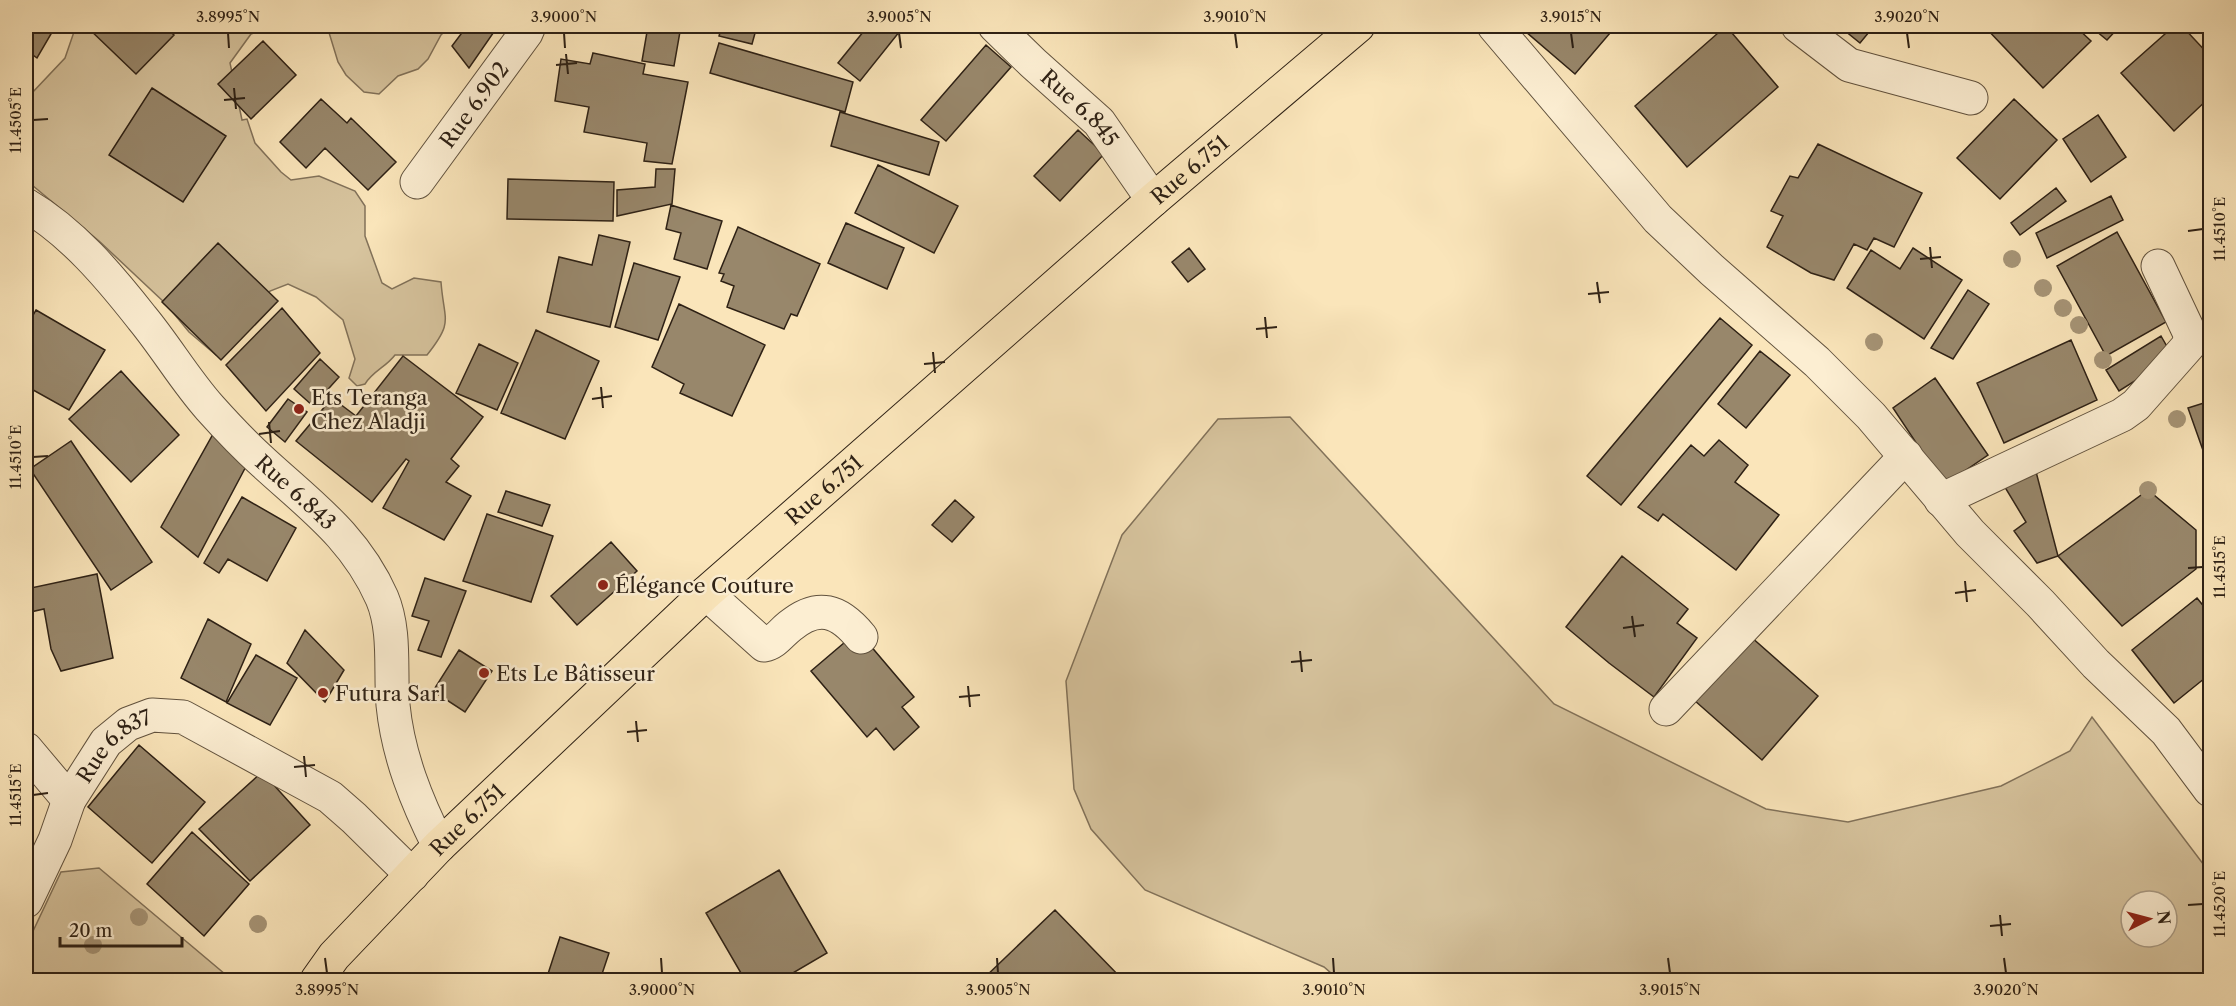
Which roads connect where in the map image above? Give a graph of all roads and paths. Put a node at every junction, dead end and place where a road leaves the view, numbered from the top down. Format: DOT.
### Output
graph roads {
  1 [pos="529,26"];
  2 [pos="995,26"];
  3 [pos="1358,26"];
  4 [pos="1494,26"];
  5 [pos="1798,26"];
  6 [pos="1971,98"];
  7 [pos="417,182"];
  8 [pos="1153,200"];
  9 [pos="26,205"];
  10 [pos="2158,266"];
  11 [pos="1906,456"];
  12 [pos="1941,500"];
  13 [pos="706,593"];
  14 [pos="861,637"];
  15 [pos="1666,710"];
  16 [pos="26,750"];
  17 [pos="2211,790"];
  18 [pos="69,800"];
  19 [pos="439,846"];
  20 [pos="412,875"];
  21 [pos="26,901"];
  22 [pos="317,981"];
  1 -- 7 [label="street, Rue 6.902"];
  2 -- 8 [label="street, Rue 6.845"];
  3 -- 8 [label="main road, Rue 6.751"];
  4 -- 11 [label="street"];
  5 -- 6 [label="street"];
  8 -- 13 [label="main road, Rue 6.751"];
  9 -- 19 [label="street, Rue 6.843"];
  10 -- 12 [label="street"];
  11 -- 12 [label="street"];
  11 -- 15 [label="street"];
  12 -- 17 [label="street"];
  13 -- 14 [label="street"];
  13 -- 19 [label="main road, Rue 6.751"];
  16 -- 18 [label="street"];
  18 -- 20 [label="street, Rue 6.837"];
  18 -- 21 [label="street, Rue 6.837"];
  19 -- 20 [label="main road, Rue 6.751"];
  20 -- 22 [label="main road, Rue 6.751"];
}
